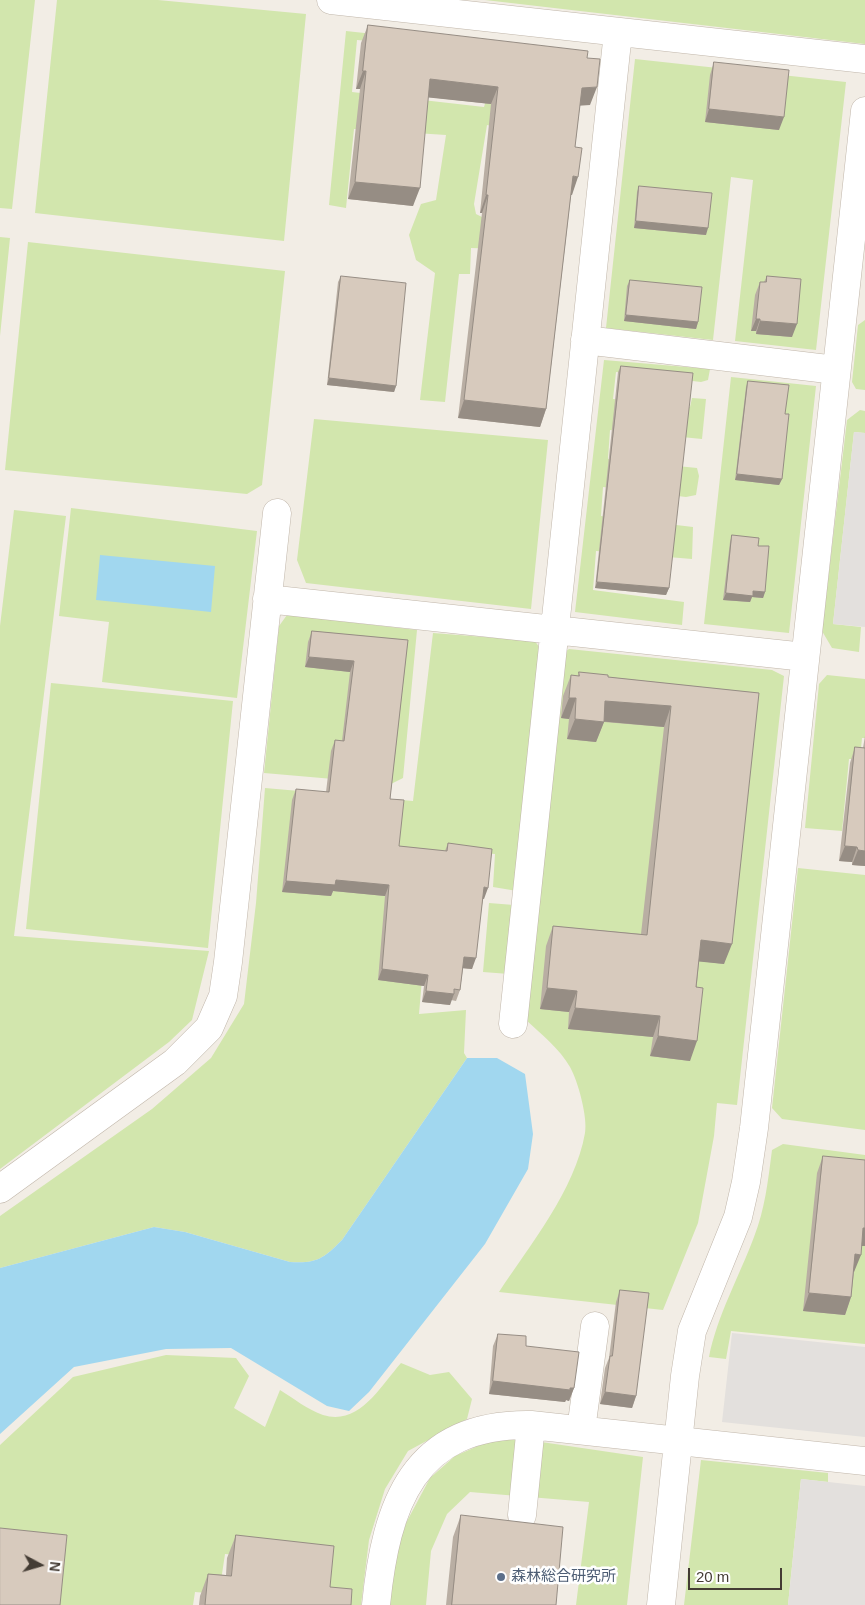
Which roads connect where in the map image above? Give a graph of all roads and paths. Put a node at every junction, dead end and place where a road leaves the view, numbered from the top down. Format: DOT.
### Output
graph roads {
  1 [pos="331,0"];
  2 [pos="618,32"];
  3 [pos="865,59"];
  4 [pos="865,112"];
  5 [pos="586,340"];
  6 [pos="836,370"];
  7 [pos="276,513"];
  8 [pos="267,599"];
  9 [pos="555,631"];
  10 [pos="805,657"];
  11 [pos="512,1024"];
  12 [pos="0,1189"];
  13 [pos="595,1326"];
  14 [pos="531,1425"];
  15 [pos="581,1430"];
  16 [pos="678,1441"];
  17 [pos="854,1464"];
  18 [pos="522,1515"];
  19 [pos="376,1605"];
  20 [pos="661,1605"];
  1 -- 2 [label="lane"];
  2 -- 3 [label="lane"];
  2 -- 5 [label="lane"];
  4 -- 6 [label="lane"];
  5 -- 6 [label="lane"];
  5 -- 9 [label="lane"];
  6 -- 10 [label="lane"];
  7 -- 8 [label="lane"];
  8 -- 9 [label="lane"];
  8 -- 12 [label="lane"];
  9 -- 10 [label="lane"];
  9 -- 11 [label="lane"];
  10 -- 16 [label="lane"];
  13 -- 15 [label="lane"];
  14 -- 15 [label="lane"];
  14 -- 18 [label="lane"];
  14 -- 19 [label="lane"];
  15 -- 16 [label="lane"];
  16 -- 17 [label="lane"];
  16 -- 20 [label="lane"];
}
